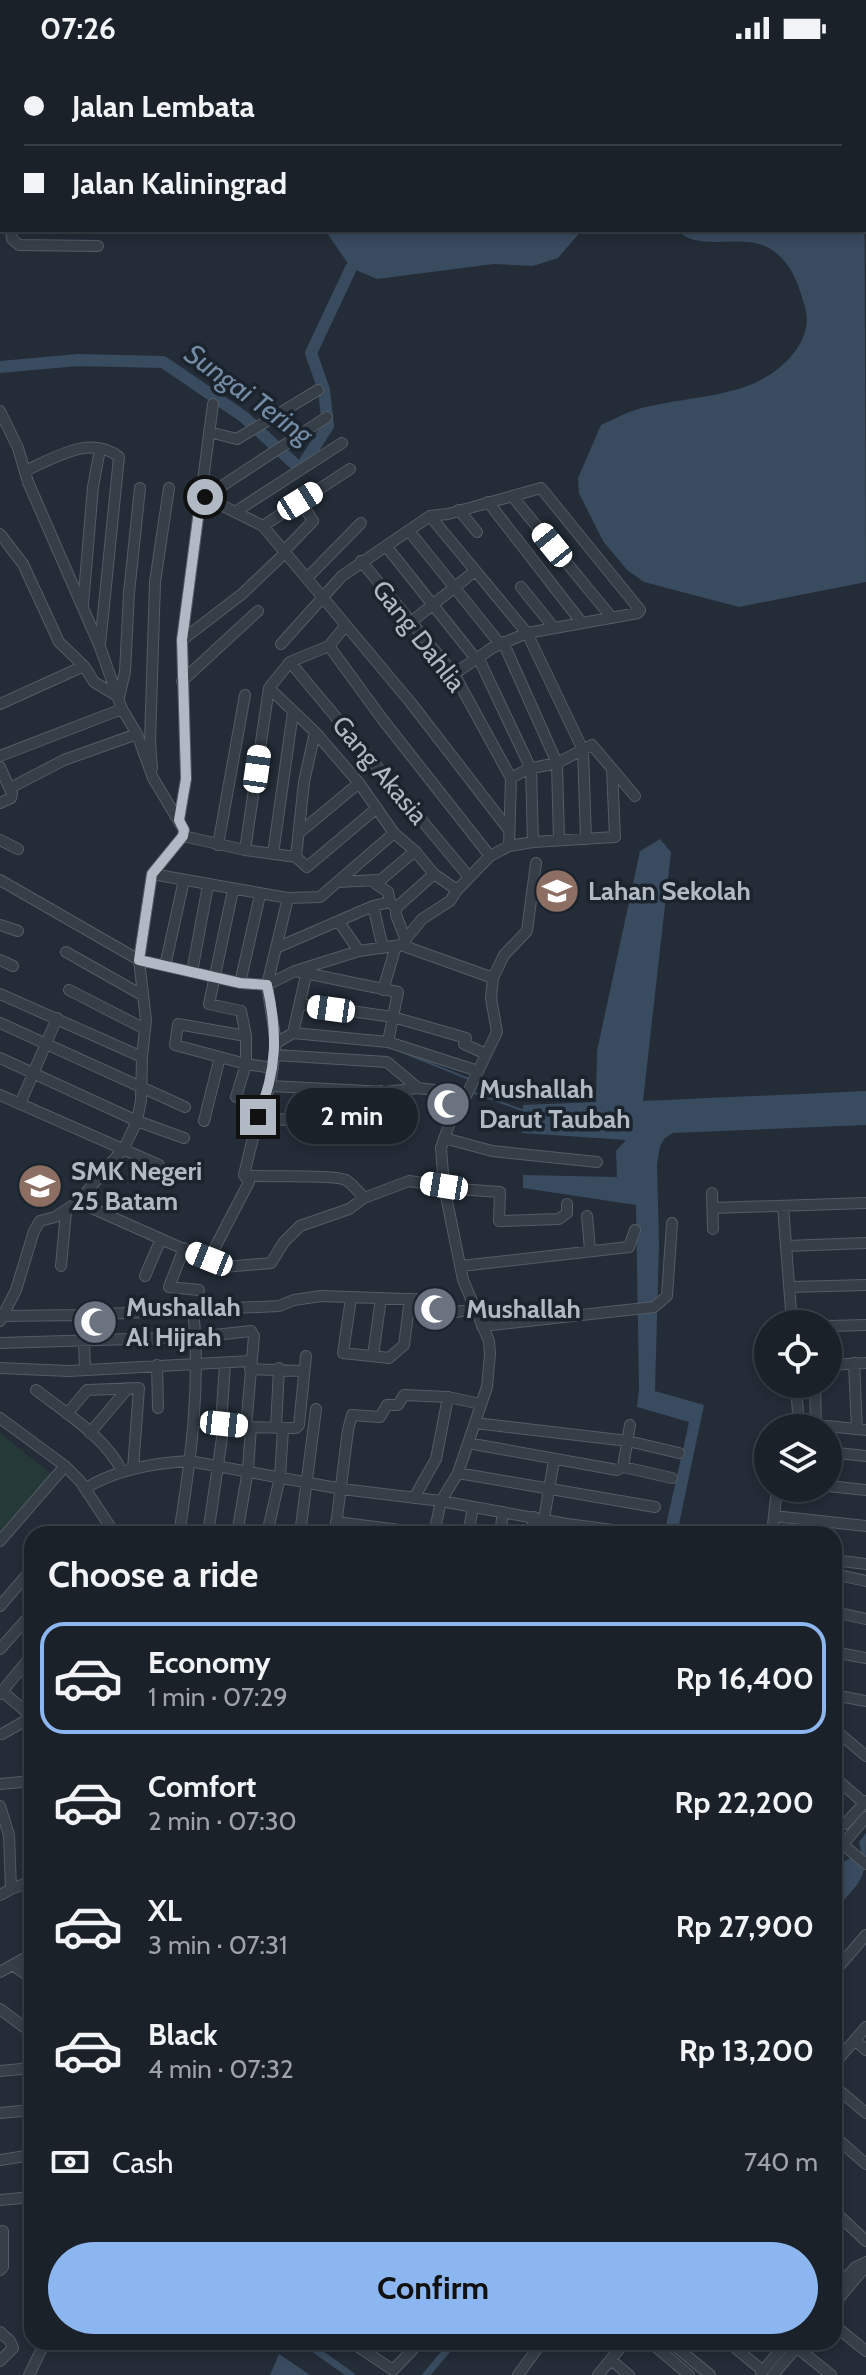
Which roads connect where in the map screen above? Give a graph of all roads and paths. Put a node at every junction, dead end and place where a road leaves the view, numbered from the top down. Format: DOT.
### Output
graph roads {
  1 [pos="11,232"];
  2 [pos="98,246"];
  3 [pos="318,390"];
  4 [pos="213,404"];
  5 [pos="0,411"];
  6 [pos="327,417"];
  7 [pos="209,432"];
  8 [pos="342,443"];
  9 [pos="100,449"];
  10 [pos="350,469"];
  11 [pos="25,471"];
  12 [pos="140,488"];
  13 [pos="169,488"];
  14 [pos="203,496"];
  15 [pos="512,496"];
  16 [pos="300,501"];
  17 [pos="488,502"];
  18 [pos="459,510"];
  19 [pos="235,512"];
  20 [pos="430,516"];
  21 [pos="361,523"];
  22 [pos="263,526"];
  23 [pos="409,531"];
  24 [pos="477,532"];
  25 [pos="0,534"];
  26 [pos="386,546"];
  27 [pos="286,551"];
  28 [pos="361,561"];
  29 [pos="475,571"];
  30 [pos="307,578"];
  31 [pos="454,587"];
  32 [pos="521,587"];
  33 [pos="323,597"];
  34 [pos="433,605"];
  35 [pos="83,607"];
  36 [pos="258,611"];
  37 [pos="612,618"];
  38 [pos="411,622"];
  39 [pos="582,623"];
  40 [pos="346,625"];
  41 [pos="554,628"];
  42 [pos="527,633"];
  43 [pos="182,640"];
  44 [pos="501,643"];
  45 [pos="281,644"];
  46 [pos="329,646"];
  47 [pos="100,647"];
  48 [pos="477,658"];
  49 [pos="290,662"];
  50 [pos="84,666"];
  51 [pos="454,674"];
  52 [pos="182,681"];
  53 [pos="269,688"];
  54 [pos="245,695"];
  55 [pos="121,703"];
  56 [pos="0,704"];
  57 [pos="293,712"];
  58 [pos="315,732"];
  59 [pos="137,734"];
  60 [pos="583,750"];
  61 [pos="0,756"];
  62 [pos="557,763"];
  63 [pos="0,768"];
  64 [pos="531,769"];
  65 [pos="612,769"];
  66 [pos="153,778"];
  67 [pos="511,778"];
  68 [pos="359,783"];
  69 [pos="10,788"];
  70 [pos="635,796"];
  71 [pos="0,803"];
  72 [pos="377,808"];
  73 [pos="179,820"];
  74 [pos="509,830"];
  75 [pos="299,833"];
  76 [pos="394,833"];
  77 [pos="183,836"];
  78 [pos="586,839"];
  79 [pos="0,840"];
  80 [pos="559,840"];
  81 [pos="533,842"];
  82 [pos="218,845"];
  83 [pos="509,846"];
  84 [pos="18,849"];
  85 [pos="245,850"];
  86 [pos="415,851"];
  87 [pos="273,854"];
  88 [pos="490,856"];
  89 [pos="296,857"];
  90 [pos="536,863"];
  91 [pos="152,874"];
  92 [pos="434,874"];
  93 [pos="469,877"];
  94 [pos="0,880"];
  95 [pos="184,880"];
  96 [pos="338,882"];
  97 [pos="376,884"];
  98 [pos="208,885"];
  99 [pos="233,890"];
  100 [pos="457,890"];
  101 [pos="260,895"];
  102 [pos="288,898"];
  103 [pos="393,905"];
  104 [pos="373,906"];
  105 [pos="339,922"];
  106 [pos="0,925"];
  107 [pos="18,931"];
  108 [pos="401,943"];
  109 [pos="276,948"];
  110 [pos="383,948"];
  111 [pos="359,951"];
  112 [pos="66,952"];
  113 [pos="0,960"];
  114 [pos="139,960"];
  115 [pos="13,966"];
  116 [pos="165,966"];
  117 [pos="192,972"];
  118 [pos="300,973"];
  119 [pos="214,977"];
  120 [pos="493,978"];
  121 [pos="240,983"];
  122 [pos="267,985"];
  123 [pos="69,990"];
  124 [pos="383,990"];
  125 [pos="0,994"];
  126 [pos="142,995"];
  127 [pos="300,1004"];
  128 [pos="393,1017"];
  129 [pos="57,1018"];
  130 [pos="0,1023"];
  131 [pos="145,1029"];
  132 [pos="293,1033"];
  133 [pos="246,1036"];
  134 [pos="388,1042"];
  135 [pos="46,1044"];
  136 [pos="276,1049"];
  137 [pos="486,1054"];
  138 [pos="142,1057"];
  139 [pos="220,1057"];
  140 [pos="0,1058"];
  141 [pos="246,1064"];
  142 [pos="273,1068"];
  143 [pos="478,1071"];
  144 [pos="34,1072"];
  145 [pos="270,1086"];
  146 [pos="418,1088"];
  147 [pos="142,1090"];
  148 [pos="381,1091"];
  149 [pos="467,1094"];
  150 [pos="0,1095"];
  151 [pos="236,1097"];
  152 [pos="20,1104"];
  153 [pos="185,1107"];
  154 [pos="258,1117"];
  155 [pos="137,1121"];
  156 [pos="204,1121"];
  157 [pos="184,1138"];
  158 [pos="444,1138"];
  159 [pos="124,1148"];
  160 [pos="597,1162"];
  161 [pos="159,1165"];
  162 [pos="244,1175"];
  163 [pos="444,1187"];
  164 [pos="712,1193"];
  165 [pos="364,1198"];
  166 [pos="78,1202"];
  167 [pos="866,1203"];
  168 [pos="567,1204"];
  169 [pos="783,1206"];
  170 [pos="713,1208"];
  171 [pos="66,1211"];
  172 [pos="587,1216"];
  173 [pos="672,1223"];
  174 [pos="713,1229"];
  175 [pos="635,1230"];
  176 [pos="161,1239"];
  177 [pos="866,1243"];
  178 [pos="787,1246"];
  179 [pos="184,1248"];
  180 [pos="590,1250"];
  181 [pos="209,1259"];
  182 [pos="61,1266"];
  183 [pos="461,1266"];
  184 [pos="145,1276"];
  185 [pos="866,1285"];
  186 [pos="790,1287"];
  187 [pos="199,1290"];
  188 [pos="351,1298"];
  189 [pos="381,1298"];
  190 [pos="410,1299"];
  191 [pos="193,1309"];
  192 [pos="474,1309"];
  193 [pos="791,1310"];
  194 [pos="83,1315"];
  195 [pos="1,1318"];
  196 [pos="866,1325"];
  197 [pos="482,1326"];
  198 [pos="842,1326"];
  199 [pos="196,1337"];
  200 [pos="84,1341"];
  201 [pos="0,1343"];
  202 [pos="306,1356"];
  203 [pos="373,1356"];
  204 [pos="860,1363"];
  205 [pos="198,1364"];
  206 [pos="225,1364"];
  207 [pos="157,1365"];
  208 [pos="250,1365"];
  209 [pos="0,1368"];
  210 [pos="279,1368"];
  211 [pos="85,1370"];
  212 [pos="304,1371"];
  213 [pos="128,1388"];
  214 [pos="36,1390"];
  215 [pos="448,1397"];
  216 [pos="481,1404"];
  217 [pos="158,1408"];
  218 [pos="316,1409"];
  219 [pos="67,1414"];
  220 [pos="0,1418"];
  221 [pos="194,1421"];
  222 [pos="475,1423"];
  223 [pos="222,1424"];
  224 [pos="630,1425"];
  225 [pos="248,1427"];
  226 [pos="842,1427"];
  227 [pos="279,1429"];
  228 [pos="862,1429"];
  229 [pos="90,1433"];
  230 [pos="628,1441"];
  231 [pos="468,1443"];
  232 [pos="679,1453"];
  233 [pos="842,1453"];
  234 [pos="866,1456"];
  235 [pos="554,1460"];
  236 [pos="189,1461"];
  237 [pos="65,1466"];
  238 [pos="217,1467"];
  239 [pos="623,1467"];
  240 [pos="127,1470"];
  241 [pos="248,1470"];
  242 [pos="458,1473"];
  243 [pos="280,1477"];
  244 [pos="672,1478"];
  245 [pos="306,1483"];
  246 [pos="842,1487"];
  247 [pos="86,1488"];
  248 [pos="342,1489"];
  249 [pos="549,1489"];
  250 [pos="866,1490"];
  251 [pos="414,1498"];
  252 [pos="441,1501"];
  253 [pos="776,1502"];
  254 [pos="473,1507"];
  255 [pos="655,1507"];
  256 [pos="503,1512"];
  257 [pos="774,1516"];
  258 [pos="539,1518"];
  259 [pos="336,1522"];
  260 [pos="865,1522"];
  261 [pos="110,1526"];
  262 [pos="180,1526"];
  263 [pos="209,1526"];
  264 [pos="238,1526"];
  265 [pos="269,1526"];
  266 [pos="301,1526"];
  267 [pos="336,1526"];
  268 [pos="368,1526"];
  269 [pos="435,1526"];
  270 [pos="469,1526"];
  271 [pos="501,1526"];
  272 [pos="535,1526"];
  273 [pos="559,1526"];
  274 [pos="773,1526"];
  275 [pos="0,1541"];
  276 [pos="842,1561"];
  277 [pos="866,1564"];
  278 [pos="842,1576"];
  279 [pos="24,1578"];
  280 [pos="866,1581"];
  281 [pos="0,1606"];
  282 [pos="842,1614"];
  283 [pos="866,1619"];
  284 [pos="24,1622"];
  285 [pos="0,1649"];
  286 [pos="842,1654"];
  287 [pos="866,1658"];
  288 [pos="24,1665"];
  289 [pos="1,1692"];
  290 [pos="861,1700"];
  291 [pos="866,1709"];
  292 [pos="24,1711"];
  293 [pos="24,1722"];
  294 [pos="2,1734"];
  295 [pos="842,1736"];
  296 [pos="866,1756"];
  297 [pos="24,1782"];
  298 [pos="842,1783"];
  299 [pos="0,1784"];
  300 [pos="865,1802"];
  301 [pos="0,1806"];
  302 [pos="866,1817"];
  303 [pos="845,1824"];
  304 [pos="842,1838"];
  305 [pos="842,1844"];
  306 [pos="866,1864"];
  307 [pos="24,1884"];
  308 [pos="11,1889"];
  309 [pos="0,1895"];
  310 [pos="866,1935"];
  311 [pos="24,1959"];
  312 [pos="842,1963"];
  313 [pos="14,1966"];
  314 [pos="0,1972"];
  315 [pos="24,1973"];
  316 [pos="0,2009"];
  317 [pos="24,2027"];
  318 [pos="866,2027"];
  319 [pos="855,2040"];
  320 [pos="866,2050"];
  321 [pos="842,2055"];
  322 [pos="0,2058"];
  323 [pos="24,2069"];
  324 [pos="12,2070"];
  325 [pos="0,2071"];
  326 [pos="842,2093"];
  327 [pos="24,2111"];
  328 [pos="0,2113"];
  329 [pos="866,2113"];
  330 [pos="842,2146"];
  331 [pos="24,2156"];
  332 [pos="0,2160"];
  333 [pos="866,2164"];
  334 [pos="24,2198"];
  335 [pos="0,2200"];
  336 [pos="842,2218"];
  337 [pos="3,2231"];
  338 [pos="866,2241"];
  339 [pos="866,2262"];
  340 [pos="0,2270"];
  341 [pos="842,2285"];
  342 [pos="0,2332"];
  343 [pos="842,2332"];
  344 [pos="41,2350"];
  345 [pos="362,2350"];
  346 [pos="412,2350"];
  347 [pos="536,2350"];
  348 [pos="619,2350"];
  349 [pos="660,2350"];
  350 [pos="680,2350"];
  351 [pos="738,2350"];
  352 [pos="788,2350"];
  353 [pos="802,2350"];
  354 [pos="866,2351"];
  355 [pos="365,2352"];
  356 [pos="611,2360"];
  357 [pos="692,2360"];
  358 [pos="0,2361"];
  359 [pos="687,2373"];
  360 [pos="766,2374"];
  361 [pos="29,2375"];
  362 [pos="518,2375"];
  363 [pos="598,2375"];
  364 [pos="629,2375"];
  365 [pos="710,2375"];
  366 [pos="831,2375"];
  1 -- 2 [label="street"];
  3 -- 7 [label="street"];
  4 -- 7 [label="street"];
  5 -- 11 [label="street"];
  6 -- 14 [label="street"];
  7 -- 14 [label="street"];
  8 -- 19 [label="street"];
  9 -- 11 [label="street"];
  9 -- 35 [label="street"];
  9 -- 47 [label="street"];
  10 -- 16 [label="street"];
  11 -- 35 [label="street"];
  12 -- 55 [label="street"];
  13 -- 66 [label="street"];
  14 -- 19 [label="street"];
  14 -- 43 [label="street"];
  15 -- 17 [label="street"];
  15 -- 37 [label="street"];
  15 -- 37 [label="street"];
  16 -- 22 [label="street"];
  16 -- 27 [label="street"];
  17 -- 18 [label="street"];
  17 -- 39 [label="street"];
  18 -- 20 [label="street"];
  18 -- 24 [label="street"];
  19 -- 22 [label="street"];
  20 -- 23 [label="street"];
  20 -- 29 [label="street"];
  21 -- 30 [label="street"];
  22 -- 27 [label="street"];
  23 -- 26 [label="street"];
  23 -- 31 [label="street"];
  25 -- 50 [label="street"];
  26 -- 28 [label="street"];
  26 -- 34 [label="street"];
  27 -- 30 [label="street"];
  27 -- 43 [label="street"];
  28 -- 33 [label="street"];
  28 -- 38 [label="street, Gang Dahlia"];
  29 -- 31 [label="street"];
  29 -- 42 [label="street"];
  30 -- 33 [label="street"];
  31 -- 34 [label="street"];
  31 -- 44 [label="street"];
  32 -- 41 [label="street"];
  33 -- 40 [label="street"];
  33 -- 45 [label="street"];
  34 -- 38 [label="street"];
  34 -- 48 [label="street"];
  35 -- 47 [label="street"];
  36 -- 52 [label="street"];
  37 -- 39 [label="street"];
  38 -- 51 [label="street, Gang Dahlia"];
  39 -- 41 [label="street"];
  40 -- 46 [label="street"];
  40 -- 74 [label="street"];
  41 -- 42 [label="street"];
  42 -- 44 [label="street"];
  42 -- 60 [label="street"];
  43 -- 52 [label="street"];
  44 -- 48 [label="street"];
  44 -- 62 [label="street"];
  46 -- 49 [label="street"];
  46 -- 88 [label="street"];
  47 -- 55 [label="street"];
  48 -- 51 [label="street"];
  48 -- 64 [label="street"];
  49 -- 53 [label="street"];
  49 -- 93 [label="street, Gang Akasia"];
  50 -- 55 [label="street"];
  50 -- 56 [label="street"];
  51 -- 67 [label="street, Gang Dahlia"];
  52 -- 73 [label="street"];
  53 -- 57 [label="street"];
  53 -- 85 [label="street"];
  54 -- 82 [label="street"];
  55 -- 59 [label="street"];
  55 -- 61 [label="street"];
  57 -- 58 [label="street"];
  57 -- 87 [label="street"];
  58 -- 68 [label="street"];
  58 -- 75 [label="street"];
  59 -- 66 [label="street"];
  59 -- 69 [label="street"];
  60 -- 62 [label="street"];
  60 -- 65 [label="street"];
  60 -- 78 [label="street"];
  62 -- 64 [label="street"];
  62 -- 80 [label="street"];
  63 -- 69 [label="street"];
  64 -- 67 [label="street"];
  64 -- 81 [label="street"];
  65 -- 70 [label="street"];
  65 -- 78 [label="street"];
  66 -- 73 [label="street"];
  67 -- 74 [label="street"];
  68 -- 72 [label="street"];
  68 -- 75 [label="street"];
  69 -- 71 [label="street"];
  72 -- 76 [label="street"];
  72 -- 89 [label="street"];
  73 -- 77 [label="street"];
  74 -- 83 [label="street"];
  75 -- 89 [label="street"];
  76 -- 86 [label="street"];
  76 -- 96 [label="street"];
  77 -- 82 [label="street"];
  77 -- 91 [label="street"];
  78 -- 80 [label="street"];
  79 -- 84 [label="street"];
  80 -- 81 [label="street"];
  81 -- 83 [label="street"];
  82 -- 85 [label="street"];
  83 -- 88 [label="street"];
  85 -- 87 [label="street"];
  86 -- 92 [label="street"];
  86 -- 97 [label="street"];
  87 -- 89 [label="street"];
  88 -- 93 [label="street"];
  90 -- 120 [label="street"];
  91 -- 95 [label="street"];
  91 -- 114 [label="street"];
  92 -- 100 [label="street"];
  92 -- 103 [label="street"];
  93 -- 100 [label="street"];
  94 -- 114 [label="street"];
  95 -- 98 [label="street"];
  95 -- 116 [label="street"];
  96 -- 97 [label="street"];
  96 -- 102 [label="street"];
  97 -- 103 [label="street"];
  98 -- 99 [label="street"];
  98 -- 117 [label="street"];
  99 -- 101 [label="street"];
  99 -- 119 [label="street"];
  100 -- 108 [label="street"];
  101 -- 102 [label="street"];
  101 -- 121 [label="street"];
  102 -- 109 [label="street"];
  103 -- 104 [label="street"];
  103 -- 108 [label="street"];
  104 -- 105 [label="street"];
  104 -- 110 [label="street"];
  105 -- 109 [label="street"];
  105 -- 111 [label="street"];
  106 -- 107 [label="street"];
  108 -- 110 [label="street"];
  108 -- 120 [label="street"];
  108 -- 124 [label="street"];
  109 -- 122 [label="street"];
  110 -- 111 [label="street"];
  111 -- 118 [label="street"];
  112 -- 126 [label="street"];
  113 -- 115 [label="street"];
  114 -- 116 [label="street"];
  114 -- 126 [label="street"];
  116 -- 117 [label="street"];
  117 -- 119 [label="street"];
  118 -- 122 [label="street"];
  118 -- 124 [label="street"];
  118 -- 127 [label="street"];
  119 -- 121 [label="street"];
  119 -- 133 [label="street"];
  120 -- 137 [label="street"];
  121 -- 122 [label="street"];
  122 -- 136 [label="street"];
  123 -- 131 [label="street"];
  124 -- 128 [label="street"];
  125 -- 129 [label="street"];
  126 -- 131 [label="street"];
  127 -- 128 [label="street"];
  127 -- 132 [label="street"];
  128 -- 134 [label="street"];
  128 -- 137 [label="street"];
  129 -- 135 [label="street"];
  129 -- 138 [label="street"];
  130 -- 135 [label="street"];
  131 -- 138 [label="street"];
  132 -- 134 [label="street"];
  132 -- 136 [label="street"];
  133 -- 139 [label="street"];
  133 -- 141 [label="street"];
  134 -- 143 [label="street"];
  135 -- 144 [label="street"];
  135 -- 147 [label="street"];
  136 -- 142 [label="street"];
  136 -- 146 [label="street"];
  137 -- 143 [label="street"];
  138 -- 147 [label="street"];
  139 -- 141 [label="street"];
  139 -- 156 [label="street"];
  140 -- 144 [label="street"];
  141 -- 142 [label="street"];
  141 -- 151 [label="street"];
  142 -- 145 [label="street"];
  143 -- 149 [label="street"];
  144 -- 152 [label="street"];
  144 -- 155 [label="street"];
  145 -- 148 [label="street"];
  145 -- 154 [label="street"];
  146 -- 148 [label="street"];
  146 -- 149 [label="street"];
  147 -- 153 [label="street"];
  147 -- 155 [label="street"];
  148 -- 154 [label="street"];
  149 -- 158 [label="street"];
  150 -- 152 [label="street"];
  152 -- 159 [label="street"];
  154 -- 162 [label="street"];
  155 -- 157 [label="street"];
  155 -- 159 [label="street"];
  158 -- 160 [label="street"];
  158 -- 163 [label="street"];
  159 -- 161 [label="street"];
  159 -- 166 [label="street"];
  162 -- 165 [label="street"];
  162 -- 181 [label="street"];
  163 -- 165 [label="street"];
  163 -- 168 [label="street"];
  163 -- 183 [label="street"];
  164 -- 170 [label="street"];
  165 -- 181 [label="street"];
  166 -- 171 [label="street"];
  166 -- 176 [label="street"];
  167 -- 169 [label="street"];
  169 -- 170 [label="street"];
  169 -- 178 [label="street"];
  170 -- 174 [label="street"];
  171 -- 182 [label="street"];
  171 -- 195 [label="street"];
  172 -- 180 [label="street"];
  173 -- 197 [label="street"];
  175 -- 180 [label="street"];
  176 -- 179 [label="street"];
  176 -- 184 [label="street"];
  177 -- 178 [label="street"];
  178 -- 186 [label="street"];
  179 -- 181 [label="street"];
  179 -- 187 [label="street"];
  180 -- 183 [label="street"];
  183 -- 192 [label="street"];
  185 -- 186 [label="street"];
  186 -- 193 [label="street"];
  188 -- 189 [label="street"];
  188 -- 191 [label="street"];
  188 -- 203 [label="street"];
  189 -- 190 [label="street"];
  189 -- 203 [label="street"];
  190 -- 192 [label="street"];
  190 -- 203 [label="street"];
  191 -- 194 [label="street"];
  191 -- 199 [label="street"];
  192 -- 197 [label="street"];
  194 -- 195 [label="street"];
  194 -- 200 [label="street"];
  196 -- 198 [label="street"];
  197 -- 216 [label="street"];
  199 -- 200 [label="street"];
  199 -- 205 [label="street"];
  199 -- 208 [label="street"];
  200 -- 201 [label="street"];
  200 -- 211 [label="street"];
  202 -- 212 [label="street"];
  204 -- 228 [label="street"];
  205 -- 206 [label="street"];
  205 -- 207 [label="street"];
  205 -- 221 [label="street"];
  206 -- 208 [label="street"];
  206 -- 223 [label="street"];
  207 -- 211 [label="street"];
  207 -- 217 [label="street"];
  208 -- 210 [label="street"];
  208 -- 225 [label="street"];
  209 -- 211 [label="street"];
  210 -- 212 [label="street"];
  210 -- 227 [label="street"];
  212 -- 227 [label="street"];
  213 -- 219 [label="street"];
  213 -- 229 [label="street"];
  213 -- 240 [label="street"];
  214 -- 219 [label="street"];
  215 -- 216 [label="street"];
  215 -- 248 [label="street"];
  215 -- 251 [label="street"];
  216 -- 222 [label="street"];
  218 -- 245 [label="street"];
  219 -- 229 [label="street"];
  220 -- 237 [label="street"];
  221 -- 223 [label="street"];
  221 -- 236 [label="street"];
  222 -- 230 [label="street"];
  222 -- 231 [label="street"];
  223 -- 225 [label="street"];
  223 -- 238 [label="street"];
  224 -- 230 [label="street"];
  225 -- 227 [label="street"];
  225 -- 241 [label="street"];
  226 -- 228 [label="street"];
  227 -- 243 [label="street"];
  229 -- 240 [label="street"];
  230 -- 232 [label="street"];
  230 -- 239 [label="street"];
  231 -- 235 [label="street"];
  231 -- 242 [label="street"];
  233 -- 234 [label="street"];
  235 -- 239 [label="street"];
  235 -- 249 [label="street"];
  236 -- 238 [label="street"];
  236 -- 240 [label="street"];
  236 -- 262 [label="street"];
  237 -- 247 [label="street"];
  237 -- 275 [label="street"];
  238 -- 241 [label="street"];
  238 -- 263 [label="street"];
  239 -- 244 [label="street"];
  240 -- 247 [label="street"];
  241 -- 243 [label="street"];
  241 -- 264 [label="street"];
  242 -- 249 [label="street"];
  242 -- 252 [label="street"];
  243 -- 245 [label="street"];
  243 -- 265 [label="street"];
  245 -- 248 [label="street"];
  245 -- 266 [label="street"];
  246 -- 250 [label="street"];
  247 -- 261 [label="street"];
  248 -- 251 [label="street"];
  248 -- 259 [label="street"];
  249 -- 255 [label="street"];
  249 -- 258 [label="street"];
  251 -- 252 [label="street"];
  252 -- 254 [label="street"];
  252 -- 269 [label="street"];
  253 -- 257 [label="street"];
  254 -- 256 [label="street"];
  254 -- 270 [label="street"];
  256 -- 258 [label="street"];
  256 -- 271 [label="street"];
  257 -- 260 [label="street"];
  257 -- 274 [label="street"];
  258 -- 272 [label="street"];
  258 -- 273 [label="street"];
  259 -- 267 [label="street"];
  259 -- 268 [label="street"];
  276 -- 277 [label="street"];
  278 -- 280 [label="street"];
  279 -- 281 [label="street"];
  282 -- 283 [label="street"];
  284 -- 285 [label="street"];
  286 -- 287 [label="street"];
  288 -- 289 [label="street"];
  289 -- 292 [label="street"];
  290 -- 291 [label="street"];
  293 -- 294 [label="street"];
  295 -- 296 [label="street"];
  297 -- 299 [label="street"];
  298 -- 300 [label="street"];
  300 -- 303 [label="street"];
  301 -- 308 [label="street"];
  302 -- 304 [label="street"];
  305 -- 306 [label="street"];
  307 -- 308 [label="street"];
  308 -- 309 [label="street"];
  310 -- 312 [label="street"];
  311 -- 313 [label="street"];
  313 -- 314 [label="street"];
  313 -- 315 [label="street"];
  316 -- 317 [label="street"];
  318 -- 319 [label="street"];
  319 -- 320 [label="street"];
  319 -- 321 [label="street"];
  322 -- 324 [label="street"];
  323 -- 324 [label="street"];
  324 -- 325 [label="street"];
  326 -- 329 [label="street"];
  327 -- 328 [label="street"];
  330 -- 333 [label="street"];
  331 -- 332 [label="street"];
  334 -- 335 [label="street"];
  336 -- 338 [label="street"];
  337 -- 340 [label="street"];
  339 -- 341 [label="street"];
  342 -- 358 [label="street"];
  343 -- 354 [label="street"];
  344 -- 361 [label="street"];
  345 -- 355 [label="street"];
  346 -- 355 [label="street"];
  347 -- 362 [label="street"];
  348 -- 356 [label="street"];
  349 -- 359 [label="street"];
  350 -- 357 [label="street"];
  351 -- 360 [label="street"];
  352 -- 360 [label="street"];
  353 -- 366 [label="street"];
  356 -- 363 [label="street"];
  356 -- 364 [label="street"];
  357 -- 359 [label="street"];
  357 -- 365 [label="street"];
}
